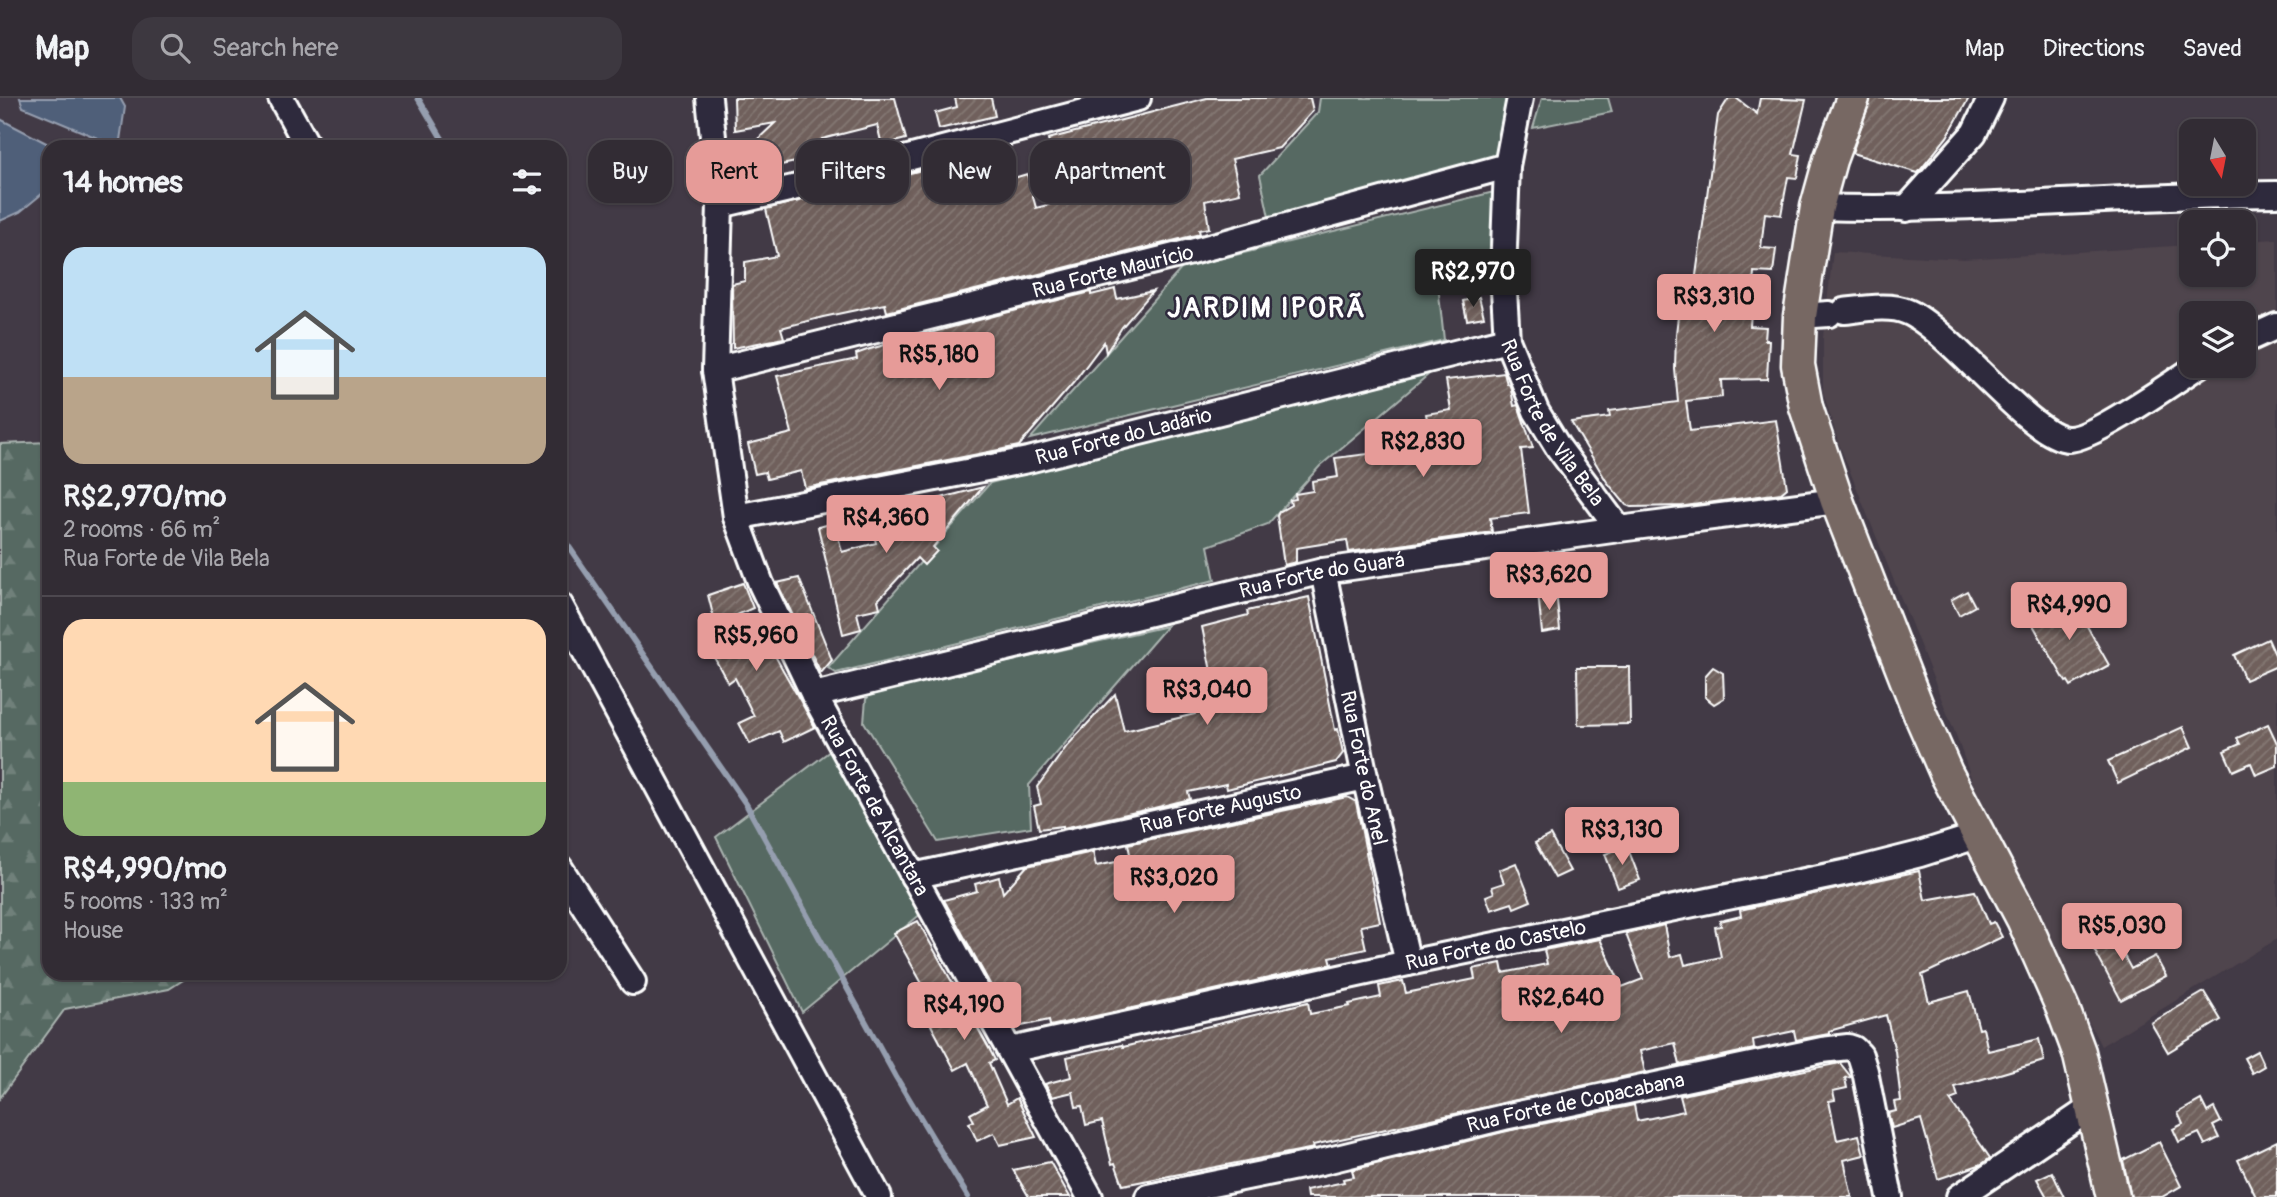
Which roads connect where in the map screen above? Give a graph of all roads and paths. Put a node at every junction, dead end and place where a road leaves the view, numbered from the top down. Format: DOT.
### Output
graph roads {
  1 [pos="281,98"];
  2 [pos="709,98"];
  3 [pos="1138,98"];
  4 [pos="1520,98"];
  5 [pos="1853,98"];
  6 [pos="1990,98"];
  7 [pos="300,140"];
  8 [pos="1507,166"];
  9 [pos="2277,194"];
  10 [pos="720,205"];
  11 [pos="1817,207"];
  12 [pos="1906,209"];
  13 [pos="1824,314"];
  14 [pos="2277,326"];
  15 [pos="2256,336"];
  16 [pos="1507,340"];
  17 [pos="715,370"];
  18 [pos="2179,378"];
  19 [pos="1837,501"];
  20 [pos="736,517"];
  21 [pos="1619,529"];
  22 [pos="1323,572"];
  23 [pos="567,618"];
  24 [pos="814,695"];
  25 [pos="1365,777"];
  26 [pos="1980,835"];
  27 [pos="913,876"];
  28 [pos="567,879"];
  29 [pos="1408,963"];
  30 [pos="633,982"];
  31 [pos="1010,1050"];
  32 [pos="2092,1107"];
  33 [pos="879,1197"];
  34 [pos="1090,1197"];
  35 [pos="1148,1197"];
  36 [pos="1890,1197"];
  37 [pos="1959,1197"];
  38 [pos="2113,1197"];
  1 -- 7 [label="street"];
  2 -- 10 [label="street, Rua Forte de Alcantara"];
  3 -- 10 [label="street"];
  4 -- 8 [label="street, Rua Forte de Vila Bela"];
  5 -- 11 [label="main road"];
  6 -- 12 [label="street"];
  8 -- 16 [label="street, Rua Forte de Vila Bela"];
  8 -- 17 [label="street, Rua Forte Maurício"];
  9 -- 12 [label="street"];
  10 -- 17 [label="street, Rua Forte de Alcantara"];
  11 -- 12 [label="street"];
  11 -- 13 [label="main road"];
  13 -- 18 [label="street"];
  13 -- 19 [label="main road"];
  14 -- 15 [label="street"];
  16 -- 20 [label="street, Rua Forte do Ladário"];
  16 -- 21 [label="street, Rua Forte de Vila Bela"];
  17 -- 20 [label="street, Rua Forte de Alcantara"];
  19 -- 21 [label="street, Rua Forte do Guará"];
  19 -- 26 [label="main road"];
  20 -- 24 [label="street, Rua Forte de Alcantara"];
  21 -- 22 [label="street, Rua Forte do Guará"];
  22 -- 24 [label="street, Rua Forte do Guará"];
  22 -- 25 [label="street, Rua Forte do Anel"];
  23 -- 33 [label="street"];
  24 -- 27 [label="street, Rua Forte de Alcantara"];
  25 -- 27 [label="street, Rua Forte Augusto"];
  25 -- 29 [label="street, Rua Forte do Anel"];
  26 -- 29 [label="street, Rua Forte do Castelo"];
  26 -- 32 [label="main road"];
  27 -- 31 [label="street, Rua Forte de Alcantara"];
  28 -- 30 [label="street"];
  29 -- 31 [label="street, Rua Forte do Castelo"];
  31 -- 34 [label="street, Rua Forte de Alcantara"];
  32 -- 37 [label="street"];
  32 -- 38 [label="main road"];
  35 -- 36 [label="street, Rua Forte de Copacabana"];
}
